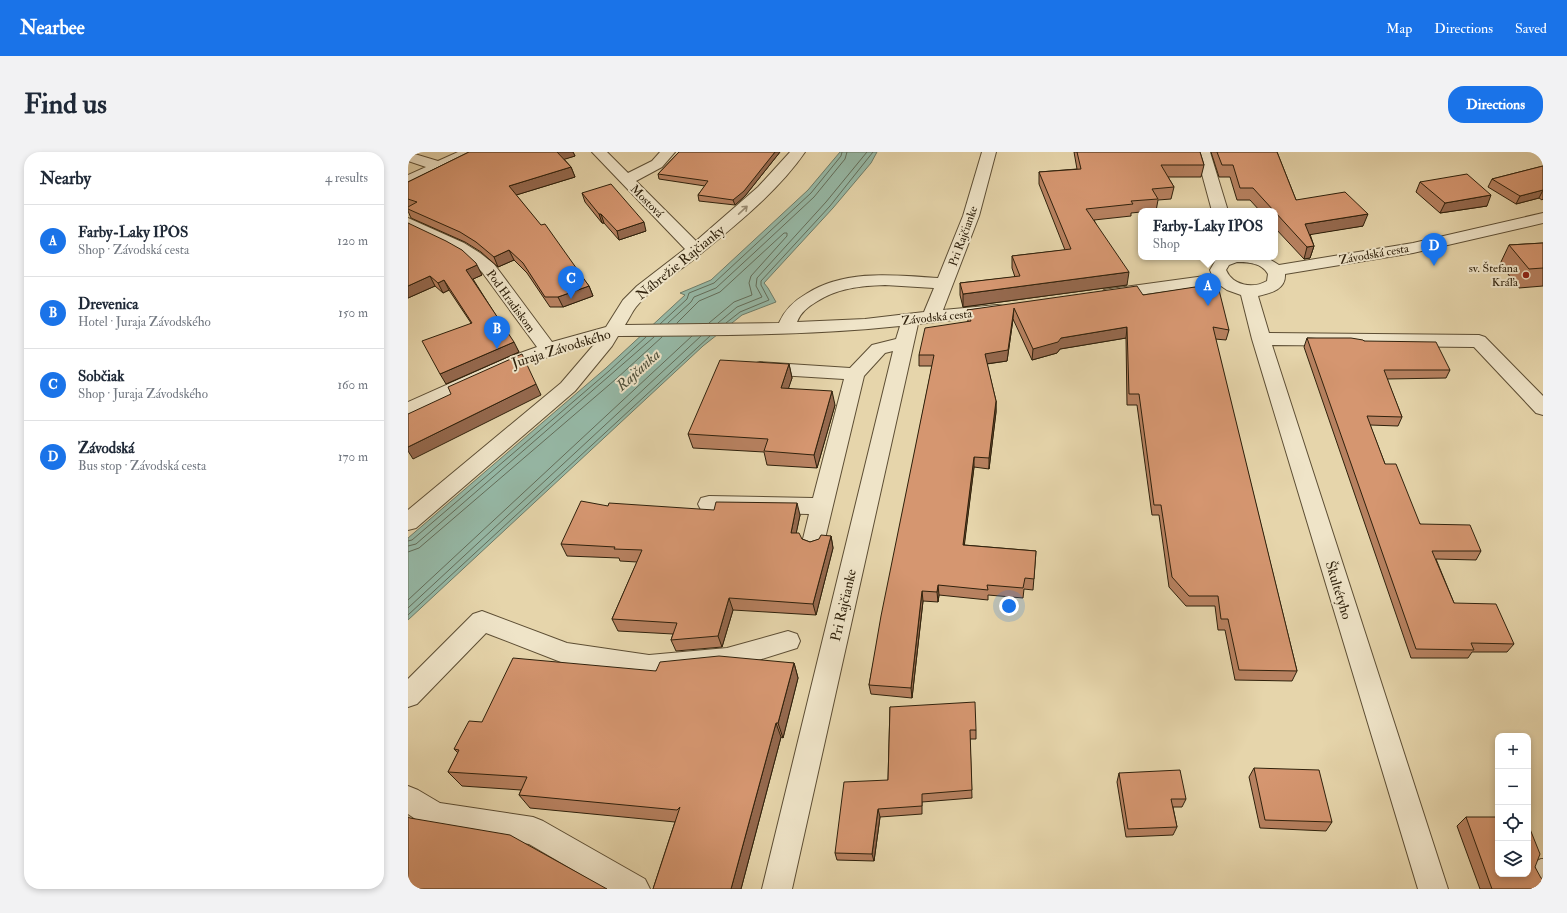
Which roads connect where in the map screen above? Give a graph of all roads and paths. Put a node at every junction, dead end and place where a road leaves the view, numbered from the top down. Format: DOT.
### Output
graph roads {
  1 [pos="470,152"];
  2 [pos="599,152"];
  3 [pos="668,152"];
  4 [pos="798,152"];
  5 [pos="989,152"];
  6 [pos="1203,152"];
  7 [pos="417,155"];
  8 [pos="438,166"];
  9 [pos="408,180"];
  10 [pos="626,180"];
  11 [pos="1219,208"];
  12 [pos="1543,218"];
  13 [pos="408,223"];
  14 [pos="695,250"];
  15 [pos="1228,260"];
  16 [pos="1258,260"];
  17 [pos="1275,271"];
  18 [pos="1221,279"];
  19 [pos="945,284"];
  20 [pos="1248,290"];
  21 [pos="1095,296"];
  22 [pos="1016,307"];
  23 [pos="920,319"];
  24 [pos="787,328"];
  25 [pos="748,329"];
  26 [pos="621,331"];
  27 [pos="1261,339"];
  28 [pos="905,343"];
  29 [pos="548,349"];
  30 [pos="752,368"];
  31 [pos="855,374"];
  32 [pos="1543,408"];
  33 [pos="408,410"];
  34 [pos="709,504"];
  35 [pos="822,506"];
  36 [pos="408,522"];
  37 [pos="813,543"];
  38 [pos="788,641"];
  39 [pos="408,696"];
  40 [pos="408,799"];
  41 [pos="635,889"];
  42 [pos="777,889"];
  43 [pos="1433,889"];
  1 -- 8 [label="street"];
  2 -- 10 [label="street, Mostová"];
  3 -- 10 [label="street"];
  14 -- 4 [label="street, Nábrežie Rajčianky, one-way"];
  5 -- 19 [label="street, Pri Rajčianke"];
  6 -- 11 [label="street"];
  7 -- 8 [label="street"];
  8 -- 9 [label="street"];
  10 -- 14 [label="street, Mostová"];
  12 -- 17 [label="street, Závodská cesta"];
  13 -- 29 [label="street, Pod Hradiskom"];
  14 -- 26 [label="street, Nábrežie Rajčianky"];
  15 -- 18 [label="street"];
  16 -- 17 [label="street"];
  17 -- 20 [label="street"];
  18 -- 20 [label="street"];
  18 -- 21 [label="street"];
  19 -- 23 [label="street, Pri Rajčianke"];
  19 -- 24 [label="street"];
  20 -- 27 [label="street, Škultétyho"];
  22 -- 23 [label="street, Závodská cesta"];
  23 -- 24 [label="street, Závodská cesta"];
  23 -- 28 [label="street, Pri Rajčianke"];
  24 -- 25 [label="street, Závodská cesta"];
  25 -- 26 [label="street, Juraja Závodského"];
  26 -- 29 [label="street, Juraja Závodského"];
  26 -- 36 [label="street, Nábrežie Rajčianky"];
  27 -- 32 [label="street"];
  27 -- 43 [label="street, Škultétyho"];
  28 -- 31 [label="street"];
  28 -- 42 [label="street, Pri Rajčianke"];
  29 -- 33 [label="street, Juraja Závodského"];
  30 -- 31 [label="street"];
  31 -- 35 [label="street"];
  34 -- 35 [label="street"];
  35 -- 37 [label="street"];
  38 -- 39 [label="street"];
  40 -- 41 [label="street"];
}
